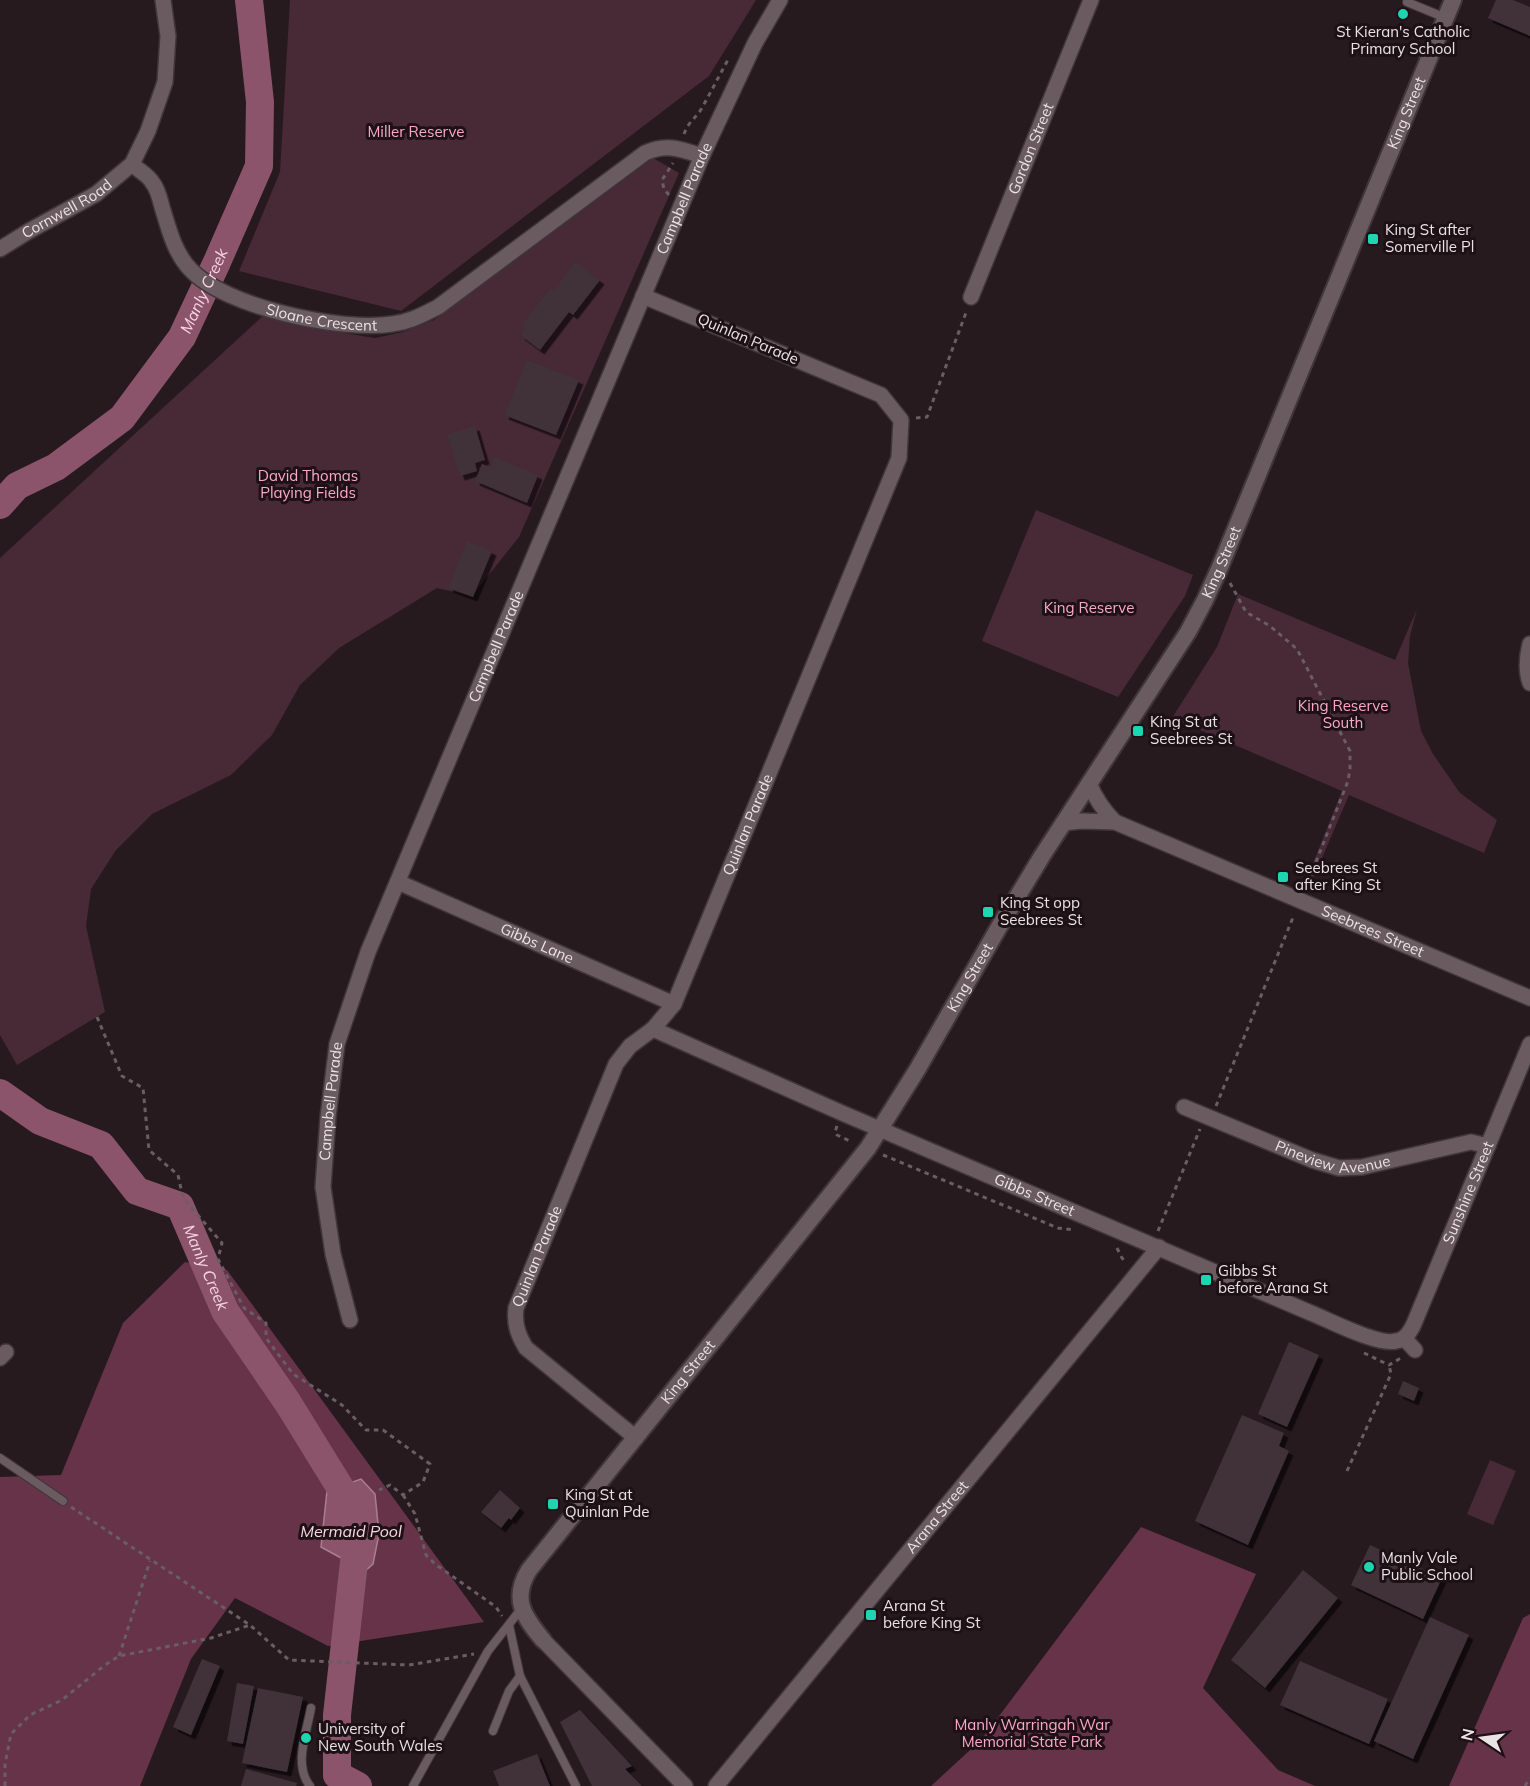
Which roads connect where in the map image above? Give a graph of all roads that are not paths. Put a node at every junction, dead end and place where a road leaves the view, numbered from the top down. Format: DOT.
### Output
graph roads {
  1 [pos="163,0"];
  2 [pos="780,0"];
  3 [pos="1091,0"];
  4 [pos="1453,0"];
  5 [pos="1407,2"];
  6 [pos="1446,18"];
  7 [pos="702,156"];
  8 [pos="132,164"];
  9 [pos="0,249"];
  10 [pos="643,296"];
  11 [pos="971,297"];
  12 [pos="1530,644"];
  13 [pos="1529,679"];
  14 [pos="1089,783"];
  15 [pos="1115,822"];
  16 [pos="1063,823"];
  17 [pos="398,882"];
  18 [pos="1530,998"];
  19 [pos="674,1004"];
  20 [pos="652,1029"];
  21 [pos="1530,1044"];
  22 [pos="1184,1107"];
  23 [pos="881,1130"];
  24 [pos="1488,1146"];
  25 [pos="1155,1245"];
  26 [pos="350,1320"];
  27 [pos="1404,1338"];
  28 [pos="1415,1350"];
  29 [pos="636,1438"];
  30 [pos="0,1458"];
  31 [pos="63,1501"];
  32 [pos="521,1609"];
  33 [pos="509,1625"];
  34 [pos="543,1640"];
  35 [pos="520,1676"];
  36 [pos="311,1708"];
  37 [pos="493,1731"];
  38 [pos="310,1786"];
  39 [pos="413,1786"];
  40 [pos="576,1786"];
  41 [pos="685,1786"];
  42 [pos="716,1786"];
  1 -- 8 [label="street"];
  2 -- 7 [label="street, Campbell Parade"];
  3 -- 11 [label="street, Gordon Street"];
  4 -- 6 [label="street, King Street"];
  5 -- 6 [label="lane"];
  6 -- 14 [label="street, King Street"];
  7 -- 8 [label="street, Sloane Crescent"];
  7 -- 10 [label="street, Campbell Parade"];
  8 -- 9 [label="street, Cornwell Road"];
  10 -- 17 [label="street, Campbell Parade"];
  10 -- 19 [label="street, Quinlan Parade"];
  12 -- 13 [label="street"];
  14 -- 15 [label="street, Seebrees Street"];
  14 -- 16 [label="street, King Street"];
  15 -- 16 [label="street, Seebrees Street"];
  15 -- 18 [label="street, Seebrees Street"];
  16 -- 23 [label="street, King Street"];
  17 -- 19 [label="street, Gibbs Lane"];
  17 -- 26 [label="street, Campbell Parade"];
  19 -- 20 [label="street, Quinlan Parade"];
  20 -- 23 [label="street, Gibbs Street"];
  20 -- 29 [label="street, Quinlan Parade"];
  21 -- 24 [label="street, Sunshine Street"];
  22 -- 24 [label="street, Pineview Avenue"];
  23 -- 25 [label="street, Gibbs Street"];
  23 -- 29 [label="street, King Street"];
  24 -- 27 [label="street, Sunshine Street"];
  25 -- 27 [label="street, Gibbs Street"];
  25 -- 42 [label="street, Arana Street"];
  27 -- 28 [label="street"];
  29 -- 32 [label="street, King Street"];
  30 -- 31 [label="lane"];
  32 -- 33 [label="lane"];
  32 -- 34 [label="street"];
  33 -- 35 [label="lane"];
  33 -- 39 [label="lane"];
  34 -- 41 [label="street"];
  35 -- 37 [label="lane"];
  35 -- 40 [label="lane"];
  36 -- 38 [label="lane"];
}
